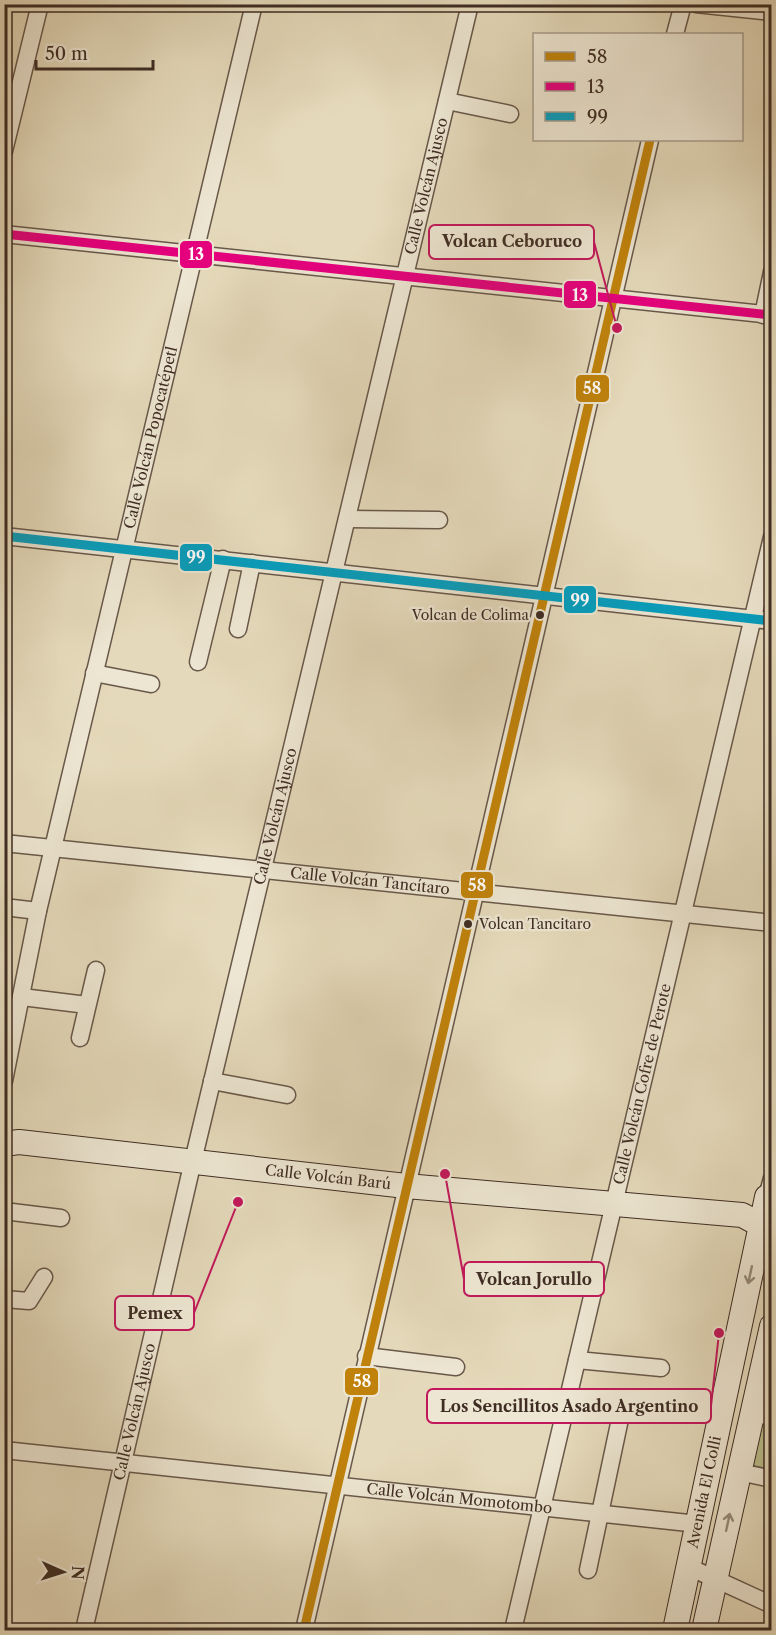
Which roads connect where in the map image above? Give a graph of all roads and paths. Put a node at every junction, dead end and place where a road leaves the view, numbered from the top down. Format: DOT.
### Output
graph roads {
  1 [pos="40,4"];
  2 [pos="254,4"];
  3 [pos="470,4"];
  4 [pos="683,4"];
  5 [pos="696,4"];
  6 [pos="771,12"];
  7 [pos="675,33"];
  8 [pos="447,101"];
  9 [pos="510,114"];
  10 [pos="650,141"];
  11 [pos="4,151"];
  12 [pos="4,234"];
  13 [pos="193,253"];
  14 [pos="771,272"];
  15 [pos="405,277"];
  16 [pos="612,300"];
  17 [pos="767,315"];
  18 [pos="347,519"];
  19 [pos="439,520"];
  20 [pos="4,536"];
  21 [pos="771,537"];
  22 [pos="123,548"];
  23 [pos="223,559"];
  24 [pos="252,563"];
  25 [pos="334,571"];
  26 [pos="543,595"];
  27 [pos="752,619"];
  28 [pos="771,621"];
  29 [pos="238,629"];
  30 [pos="198,662"];
  31 [pos="94,673"];
  32 [pos="151,684"];
  33 [pos="4,843"];
  34 [pos="53,848"];
  35 [pos="262,870"];
  36 [pos="474,892"];
  37 [pos="4,907"];
  38 [pos="38,911"];
  39 [pos="682,914"];
  40 [pos="771,923"];
  41 [pos="96,970"];
  42 [pos="22,998"];
  43 [pos="87,1005"];
  44 [pos="80,1038"];
  45 [pos="4,1081"];
  46 [pos="212,1082"];
  47 [pos="287,1095"];
  48 [pos="10,1139"];
  49 [pos="193,1161"];
  50 [pos="406,1185"];
  51 [pos="770,1191"];
  52 [pos="614,1206"];
  53 [pos="4,1211"];
  54 [pos="61,1218"];
  55 [pos="758,1222"];
  56 [pos="44,1277"];
  57 [pos="4,1299"];
  58 [pos="771,1326"];
  59 [pos="366,1356"];
  60 [pos="577,1360"];
  61 [pos="456,1367"];
  62 [pos="661,1368"];
  63 [pos="762,1415"];
  64 [pos="620,1419"];
  65 [pos="4,1450"];
  66 [pos="123,1463"];
  67 [pos="739,1472"];
  68 [pos="771,1479"];
  69 [pos="336,1485"];
  70 [pos="542,1508"];
  71 [pos="599,1513"];
  72 [pos="698,1524"];
  73 [pos="689,1567"];
  74 [pos="588,1570"];
  75 [pos="715,1580"];
  76 [pos="771,1605"];
  77 [pos="84,1630"];
  78 [pos="304,1630"];
  79 [pos="513,1630"];
  80 [pos="675,1630"];
  81 [pos="704,1630"];
  1 -- 11 [label="street"];
  2 -- 13 [label="street, Calle Volcán Popocatépetl"];
  3 -- 8 [label="street, Calle Volcán Ajusco"];
  4 -- 7 [label="street"];
  5 -- 6 [label="street"];
  8 -- 9 [label="street"];
  8 -- 15 [label="street, Calle Volcán Ajusco"];
  10 -- 16 [label="street"];
  12 -- 13 [label="street"];
  13 -- 15 [label="street"];
  13 -- 22 [label="street, Calle Volcán Popocatépetl"];
  14 -- 17 [label="street"];
  15 -- 16 [label="street"];
  15 -- 18 [label="street, Calle Volcán Ajusco"];
  16 -- 17 [label="street"];
  16 -- 26 [label="street"];
  18 -- 19 [label="street"];
  18 -- 25 [label="street, Calle Volcán Ajusco"];
  20 -- 22 [label="street"];
  21 -- 27 [label="street, Calle Volcán Cofre de Perote"];
  22 -- 23 [label="street"];
  22 -- 31 [label="street, Calle Volcán Popocatépetl"];
  23 -- 24 [label="street"];
  23 -- 30 [label="street"];
  24 -- 25 [label="street"];
  24 -- 29 [label="street"];
  25 -- 26 [label="street"];
  25 -- 35 [label="street, Calle Volcán Ajusco"];
  26 -- 27 [label="street"];
  26 -- 36 [label="street"];
  27 -- 28 [label="street"];
  27 -- 39 [label="street, Calle Volcán Cofre de Perote"];
  31 -- 32 [label="street"];
  31 -- 34 [label="street, Calle Volcán Popocatépetl"];
  33 -- 34 [label="street, Calle Volcán Tancítaro"];
  34 -- 35 [label="street, Calle Volcán Tancítaro"];
  34 -- 38 [label="street, Calle Volcán Popocatépetl"];
  35 -- 36 [label="street, Calle Volcán Tancítaro"];
  35 -- 46 [label="street, Calle Volcán Ajusco"];
  36 -- 39 [label="street, Calle Volcán Tancítaro"];
  36 -- 50 [label="street"];
  37 -- 38 [label="street"];
  38 -- 42 [label="street, Calle Volcán Popocatépetl"];
  39 -- 40 [label="street, Calle Volcán Tancítaro"];
  39 -- 52 [label="street, Calle Volcán Cofre de Perote"];
  41 -- 43 [label="street"];
  42 -- 43 [label="street"];
  42 -- 45 [label="street, Calle Volcán Popocatépetl"];
  43 -- 44 [label="street"];
  46 -- 47 [label="street"];
  46 -- 49 [label="street, Calle Volcán Ajusco"];
  48 -- 49 [label="street, Calle Volcán Barú"];
  49 -- 50 [label="street, Calle Volcán Barú"];
  49 -- 66 [label="street, Calle Volcán Ajusco"];
  50 -- 52 [label="street, Calle Volcán Barú"];
  50 -- 59 [label="street"];
  51 -- 55 [label="street, Avenida El Colli"];
  52 -- 55 [label="street, Calle Volcán Barú"];
  52 -- 60 [label="street, Calle Volcán Cofre de Perote"];
  53 -- 54 [label="street"];
  55 -- 72 [label="street, Avenida El Colli, one-way"];
  56 -- 57 [label="street"];
  58 -- 63 [label="street, Avenida El Colli"];
  59 -- 61 [label="street"];
  59 -- 69 [label="street"];
  60 -- 62 [label="street"];
  60 -- 70 [label="street, Calle Volcán Cofre de Perote"];
  63 -- 67 [label="street, Avenida El Colli"];
  64 -- 71 [label="street"];
  65 -- 66 [label="street, Calle Volcán Momotombo"];
  66 -- 69 [label="street, Calle Volcán Momotombo"];
  66 -- 77 [label="street, Calle Volcán Ajusco"];
  67 -- 68 [label="street"];
  75 -- 67 [label="street, Avenida El Colli, one-way"];
  69 -- 70 [label="street, Calle Volcán Momotombo"];
  69 -- 78 [label="street"];
  70 -- 71 [label="street, Calle Volcán Momotombo"];
  70 -- 79 [label="street, Calle Volcán Cofre de Perote"];
  71 -- 72 [label="street, Calle Volcán Momotombo"];
  71 -- 74 [label="street"];
  72 -- 73 [label="street, Avenida El Colli"];
  73 -- 75 [label="street"];
  73 -- 80 [label="street, Avenida El Colli"];
  75 -- 76 [label="street"];
  75 -- 81 [label="street, Avenida El Colli"];
}
